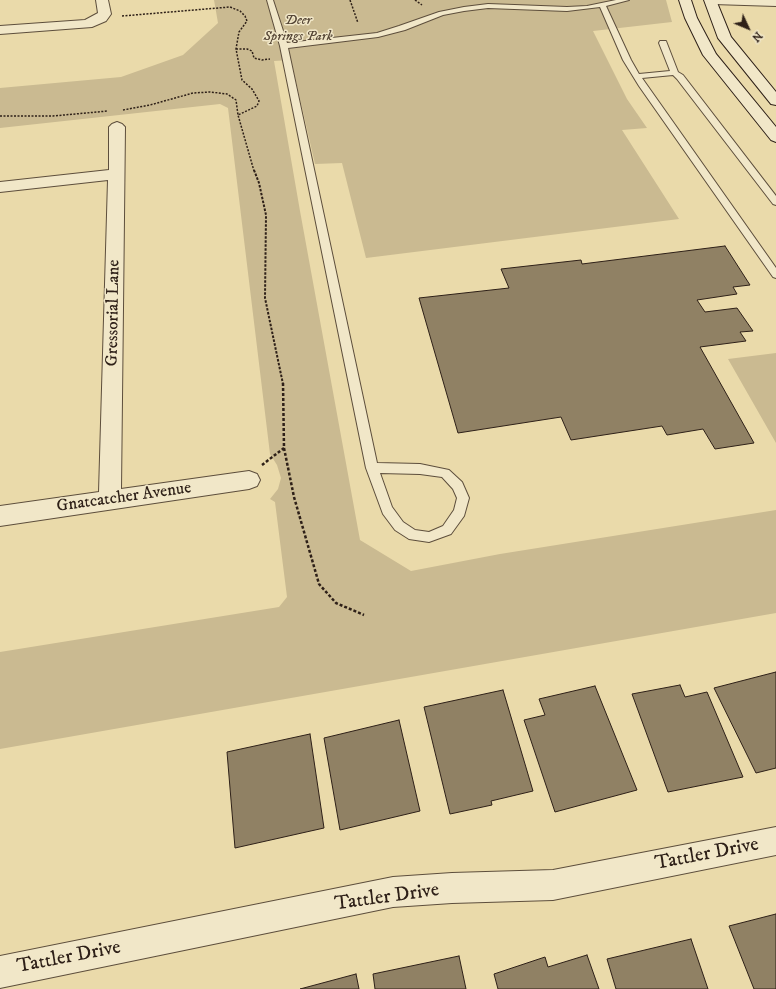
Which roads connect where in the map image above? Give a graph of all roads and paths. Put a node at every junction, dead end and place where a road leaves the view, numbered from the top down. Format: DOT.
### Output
graph roads {
  1 [pos="102,0"];
  2 [pos="270,0"];
  3 [pos="350,0"];
  4 [pos="626,0"];
  5 [pos="685,0"];
  6 [pos="710,0"];
  7 [pos="713,0"];
  8 [pos="776,2"];
  9 [pos="602,5"];
  10 [pos="93,22"];
  11 [pos="0,30"];
  12 [pos="362,37"];
  13 [pos="663,43"];
  14 [pos="284,46"];
  15 [pos="236,49"];
  16 [pos="286,56"];
  17 [pos="675,72"];
  18 [pos="637,76"];
  19 [pos="776,102"];
  20 [pos="238,115"];
  21 [pos="0,116"];
  22 [pos="117,116"];
  23 [pos="776,137"];
  24 [pos="116,174"];
  25 [pos="0,187"];
  26 [pos="776,202"];
  27 [pos="776,275"];
  28 [pos="284,448"];
  29 [pos="372,468"];
  30 [pos="249,480"];
  31 [pos="110,499"];
  32 [pos="0,516"];
  33 [pos="364,615"];
  34 [pos="776,841"];
  35 [pos="0,972"];
  1 -- 10 [label="street"];
  2 -- 14 [label="lane"];
  3 -- 12 [label="path"];
  4 -- 9 [label="lane"];
  5 -- 23 [label="street"];
  6 -- 19 [label="street"];
  7 -- 8 [label="street"];
  9 -- 12 [label="lane"];
  9 -- 18 [label="lane"];
  10 -- 11 [label="street"];
  10 -- 15 [label="path"];
  12 -- 14 [label="lane"];
  13 -- 17 [label="lane"];
  14 -- 16 [label="lane"];
  15 -- 16 [label="path"];
  15 -- 20 [label="path"];
  16 -- 29 [label="lane"];
  17 -- 18 [label="lane"];
  17 -- 26 [label="lane"];
  18 -- 27 [label="lane"];
  20 -- 22 [label="path"];
  20 -- 28 [label="path"];
  21 -- 22 [label="path"];
  22 -- 24 [label="street, Gressorial Lane"];
  24 -- 25 [label="street"];
  24 -- 31 [label="street, Gressorial Lane"];
  28 -- 30 [label="path"];
  28 -- 33 [label="path"];
  29 -- 29 [label="lane"];
  30 -- 31 [label="street, Gnatcatcher Avenue"];
  31 -- 32 [label="street, Gnatcatcher Avenue"];
  34 -- 35 [label="street, Tattler Drive"];
}
